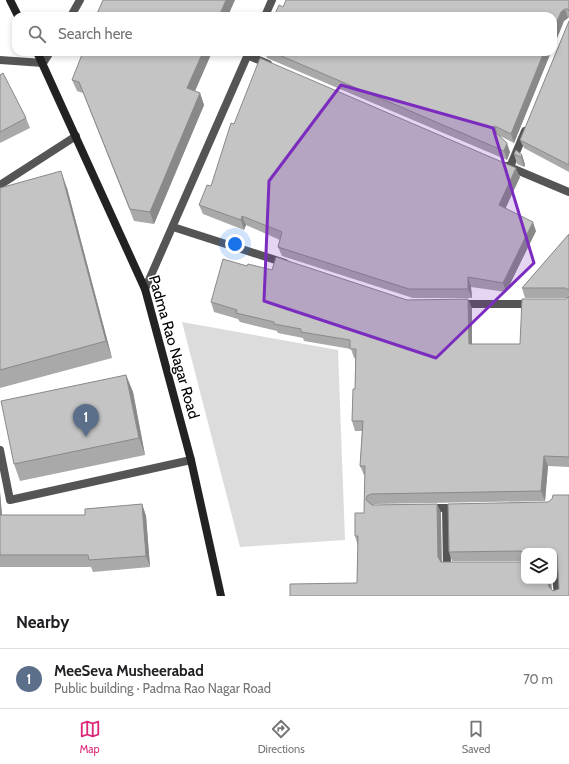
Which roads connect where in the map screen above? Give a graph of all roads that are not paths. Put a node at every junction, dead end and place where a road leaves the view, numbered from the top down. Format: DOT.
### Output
graph roads {
  1 [pos="10,0"];
  2 [pos="80,0"];
  3 [pos="272,0"];
  4 [pos="16,12"];
  5 [pos="73,12"];
  6 [pos="267,12"];
  7 [pos="39,56"];
  8 [pos="48,56"];
  9 [pos="247,56"];
  10 [pos="252,56"];
  11 [pos="0,60"];
  12 [pos="43,64"];
  13 [pos="276,68"];
  14 [pos="527,124"];
  15 [pos="76,136"];
  16 [pos="0,185"];
  17 [pos="569,192"];
  18 [pos="173,227"];
  19 [pos="292,266"];
  20 [pos="145,289"];
  21 [pos="451,304"];
  22 [pos="538,304"];
  23 [pos="0,450"];
  24 [pos="191,460"];
  25 [pos="469,507"];
  26 [pos="422,508"];
  27 [pos="446,508"];
  28 [pos="463,567"];
  29 [pos="556,584"];
  30 [pos="220,596"];
  31 [pos="558,596"];
  1 -- 4 [label="main road"];
  2 -- 5 [label="street"];
  3 -- 6 [label="street"];
  7 -- 12 [label="main road, Padma Rao Nagar Road"];
  8 -- 12 [label="street"];
  9 -- 18 [label="street"];
  10 -- 13 [label="street"];
  11 -- 12 [label="street"];
  12 -- 15 [label="main road, Padma Rao Nagar Road"];
  14 -- 17 [label="street"];
  15 -- 16 [label="street"];
  15 -- 20 [label="main road, Padma Rao Nagar Road"];
  18 -- 19 [label="street"];
  18 -- 20 [label="street"];
  20 -- 24 [label="main road, Padma Rao Nagar Road"];
  21 -- 22 [label="street"];
  23 -- 24 [label="street"];
  24 -- 30 [label="main road, Padma Rao Nagar Road"];
  25 -- 27 [label="street"];
  26 -- 27 [label="street"];
  27 -- 28 [label="street"];
  29 -- 31 [label="street"];
}
